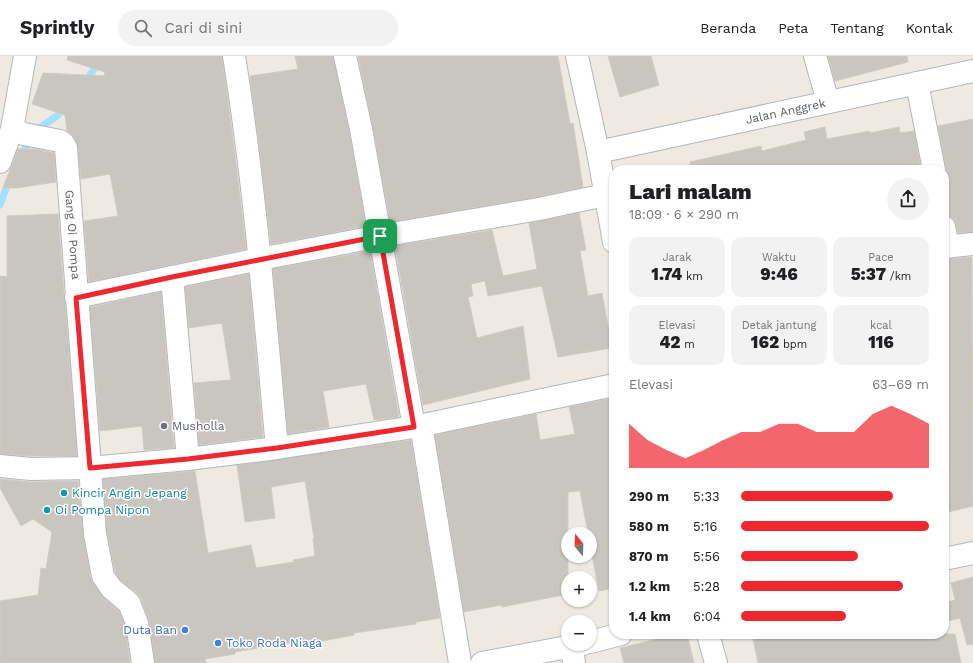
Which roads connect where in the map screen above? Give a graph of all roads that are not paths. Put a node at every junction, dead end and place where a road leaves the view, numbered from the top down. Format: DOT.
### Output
graph roads {
  1 [pos="24,56"];
  2 [pos="234,56"];
  3 [pos="346,56"];
  4 [pos="577,56"];
  5 [pos="815,56"];
  6 [pos="973,71"];
  7 [pos="917,83"];
  8 [pos="828,102"];
  9 [pos="25,133"];
  10 [pos="598,152"];
  11 [pos="0,162"];
  12 [pos="933,165"];
  13 [pos="605,195"];
  14 [pos="609,216"];
  15 [pos="380,236"];
  16 [pos="949,241"];
  17 [pos="973,244"];
  18 [pos="260,259"];
  19 [pos="172,277"];
  20 [pos="76,298"];
  21 [pos="609,386"];
  22 [pos="417,426"];
  23 [pos="277,448"];
  24 [pos="188,459"];
  25 [pos="0,466"];
  26 [pos="90,468"];
  27 [pos="973,553"];
  28 [pos="949,558"];
  29 [pos="609,638"];
  30 [pos="709,639"];
  31 [pos="597,643"];
  32 [pos="566,651"];
  33 [pos="143,663"];
  34 [pos="460,663"];
  35 [pos="482,663"];
  36 [pos="716,663"];
  1 -- 9 [label="street"];
  2 -- 18 [label="street"];
  3 -- 15 [label="street"];
  4 -- 10 [label="street"];
  5 -- 8 [label="street"];
  6 -- 7 [label="street, Jalan Anggrek"];
  7 -- 8 [label="street, Jalan Anggrek"];
  7 -- 12 [label="street"];
  8 -- 10 [label="street, Jalan Anggrek"];
  9 -- 11 [label="street"];
  9 -- 20 [label="street, Gang Oi Pompa"];
  10 -- 13 [label="street"];
  13 -- 14 [label="street"];
  13 -- 15 [label="street"];
  15 -- 18 [label="street"];
  15 -- 22 [label="street"];
  16 -- 17 [label="street"];
  18 -- 19 [label="street"];
  18 -- 23 [label="street"];
  19 -- 20 [label="street"];
  19 -- 24 [label="street"];
  20 -- 26 [label="street, Gang Oi Pompa"];
  21 -- 22 [label="street"];
  22 -- 23 [label="street"];
  22 -- 34 [label="street"];
  23 -- 24 [label="street"];
  24 -- 26 [label="street"];
  25 -- 26 [label="street"];
  26 -- 33 [label="street, Gang Oi Pompa"];
  27 -- 28 [label="street"];
  29 -- 31 [label="street"];
  30 -- 36 [label="street"];
  32 -- 35 [label="street"];
}
